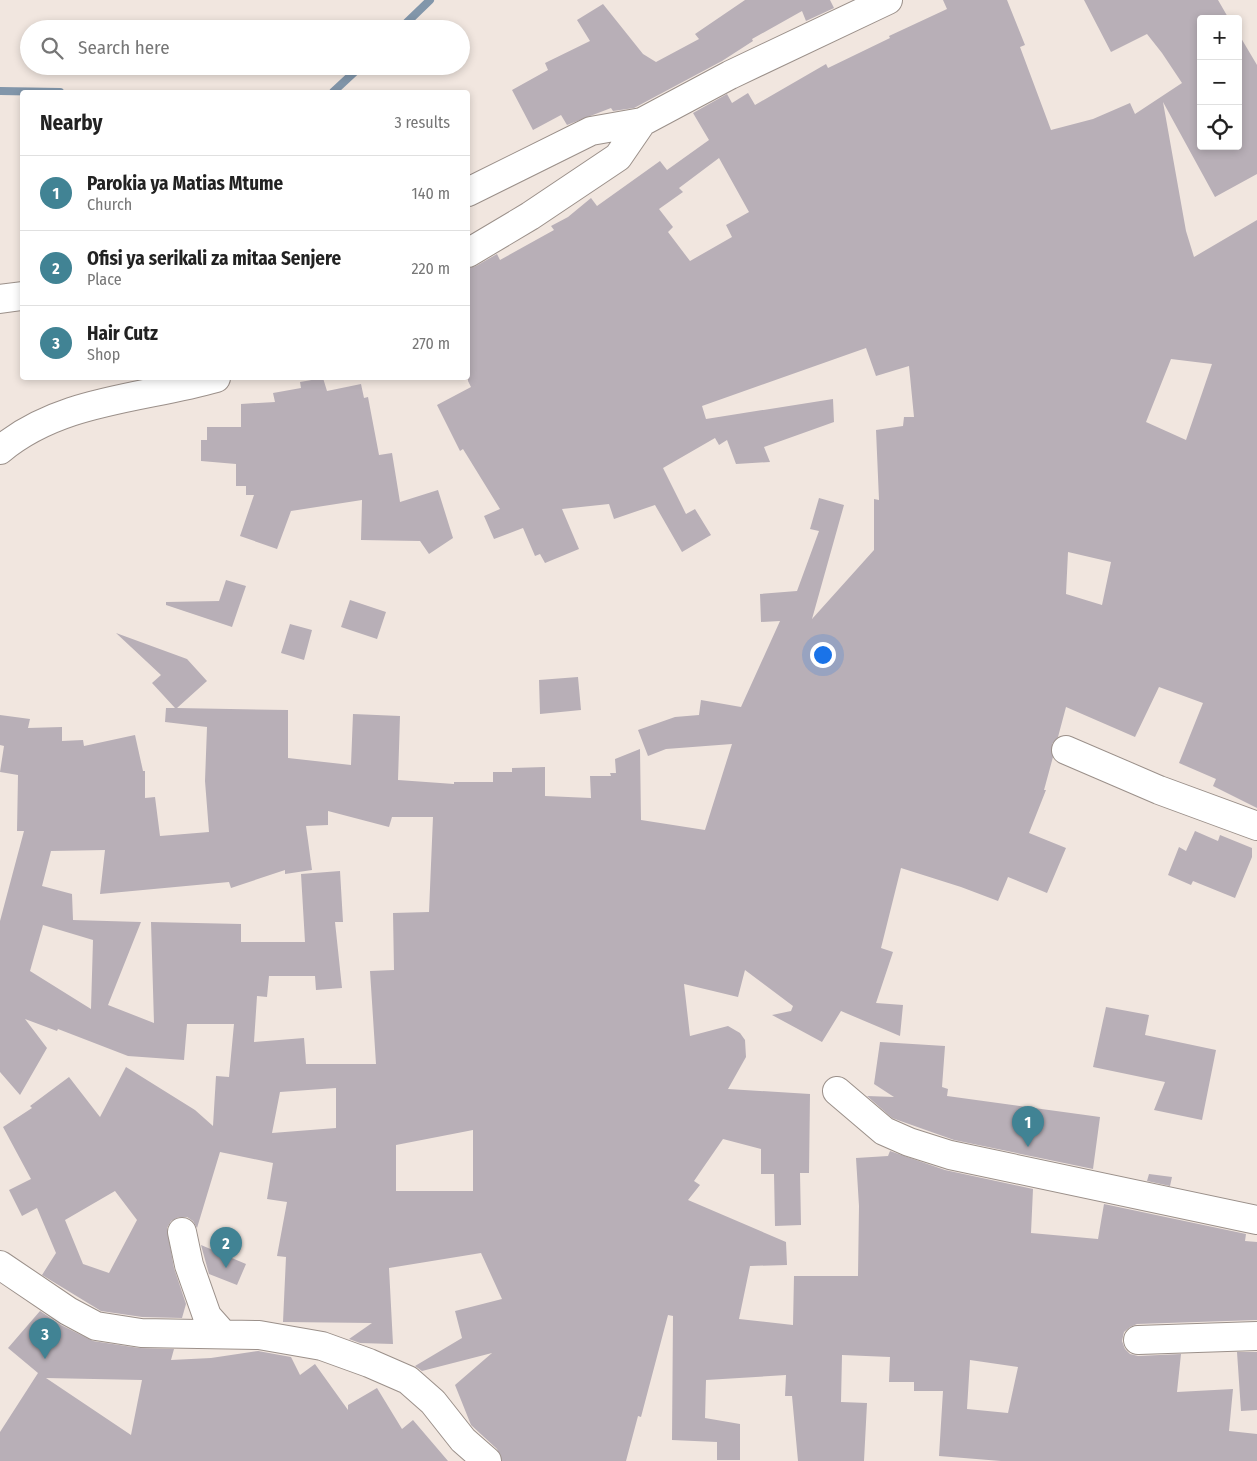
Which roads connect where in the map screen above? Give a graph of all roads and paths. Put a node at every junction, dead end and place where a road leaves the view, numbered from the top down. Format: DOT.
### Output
graph roads {
  1 [pos="888,0"];
  2 [pos="642,122"];
  3 [pos="470,191"];
  4 [pos="470,252"];
  5 [pos="20,296"];
  6 [pos="0,299"];
  7 [pos="207,380"];
  8 [pos="0,450"];
  9 [pos="1066,750"];
  10 [pos="1257,826"];
  11 [pos="837,1091"];
  12 [pos="1257,1220"];
  13 [pos="182,1232"];
  14 [pos="0,1264"];
  15 [pos="223,1334"];
  16 [pos="1257,1336"];
  17 [pos="1138,1340"];
  18 [pos="487,1461"];
  1 -- 2 [label="street"];
  2 -- 3 [label="street"];
  2 -- 4 [label="street"];
  5 -- 6 [label="street"];
  7 -- 8 [label="street"];
  9 -- 10 [label="street"];
  11 -- 12 [label="street"];
  13 -- 15 [label="street"];
  14 -- 15 [label="street"];
  15 -- 18 [label="street"];
  16 -- 17 [label="street"];
}
